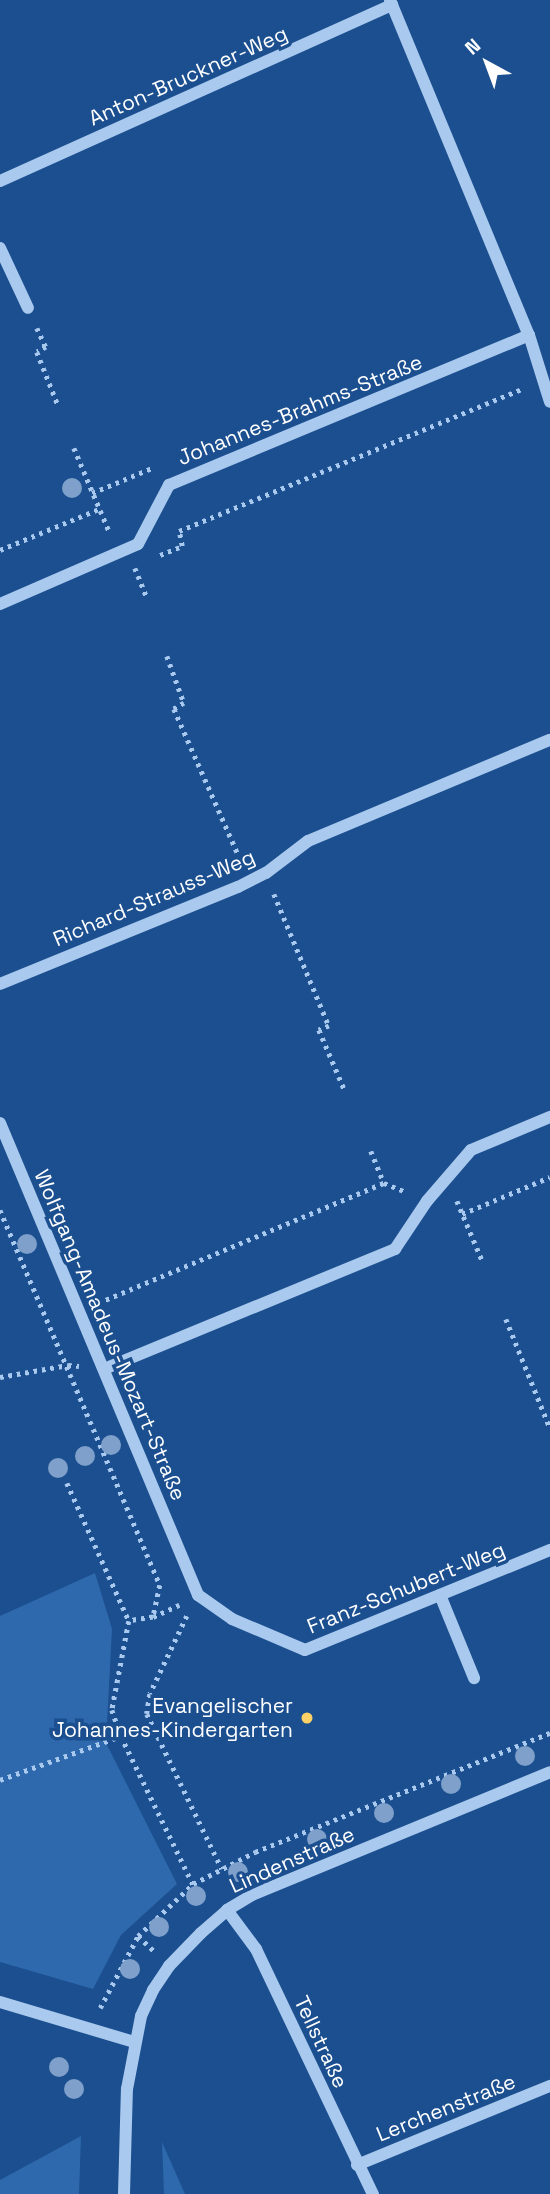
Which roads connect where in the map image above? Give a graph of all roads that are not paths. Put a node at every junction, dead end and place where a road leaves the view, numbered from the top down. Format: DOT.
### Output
graph roads {
  1 [pos="391,3"];
  2 [pos="0,181"];
  3 [pos="0,248"];
  4 [pos="28,308"];
  5 [pos="529,335"];
  6 [pos="550,360"];
  7 [pos="537,366"];
  8 [pos="550,402"];
  9 [pos="0,604"];
  10 [pos="550,740"];
  11 [pos="0,984"];
  12 [pos="550,1117"];
  13 [pos="0,1123"];
  14 [pos="104,1369"];
  15 [pos="550,1550"];
  16 [pos="198,1595"];
  17 [pos="440,1595"];
  18 [pos="474,1678"];
  19 [pos="550,1772"];
  20 [pos="227,1910"];
  21 [pos="0,2002"];
  22 [pos="134,2042"];
  23 [pos="550,2086"];
  24 [pos="357,2165"];
  25 [pos="124,2194"];
  26 [pos="373,2194"];
  1 -- 2 [label="street, Anton-Bruckner-Weg"];
  1 -- 5 [label="street"];
  3 -- 4 [label="street"];
  5 -- 7 [label="street"];
  5 -- 9 [label="street, Johannes-Brahms-Straße"];
  6 -- 7 [label="street"];
  7 -- 8 [label="street"];
  10 -- 11 [label="street, Richard-Strauss-Weg"];
  12 -- 14 [label="street"];
  13 -- 14 [label="street, Wolfgang-Amadeus-Mozart-Straße"];
  14 -- 16 [label="street, Wolfgang-Amadeus-Mozart-Straße"];
  15 -- 17 [label="street, Franz-Schubert-Weg"];
  16 -- 17 [label="street, Franz-Schubert-Weg"];
  17 -- 18 [label="street"];
  19 -- 20 [label="street, Lindenstraße"];
  20 -- 22 [label="street, Lindenstraße"];
  20 -- 24 [label="street, Tellstraße"];
  21 -- 22 [label="street"];
  22 -- 25 [label="street, Lindenstraße"];
  23 -- 24 [label="street, Lerchenstraße"];
  24 -- 26 [label="street, Tellstraße"];
}
